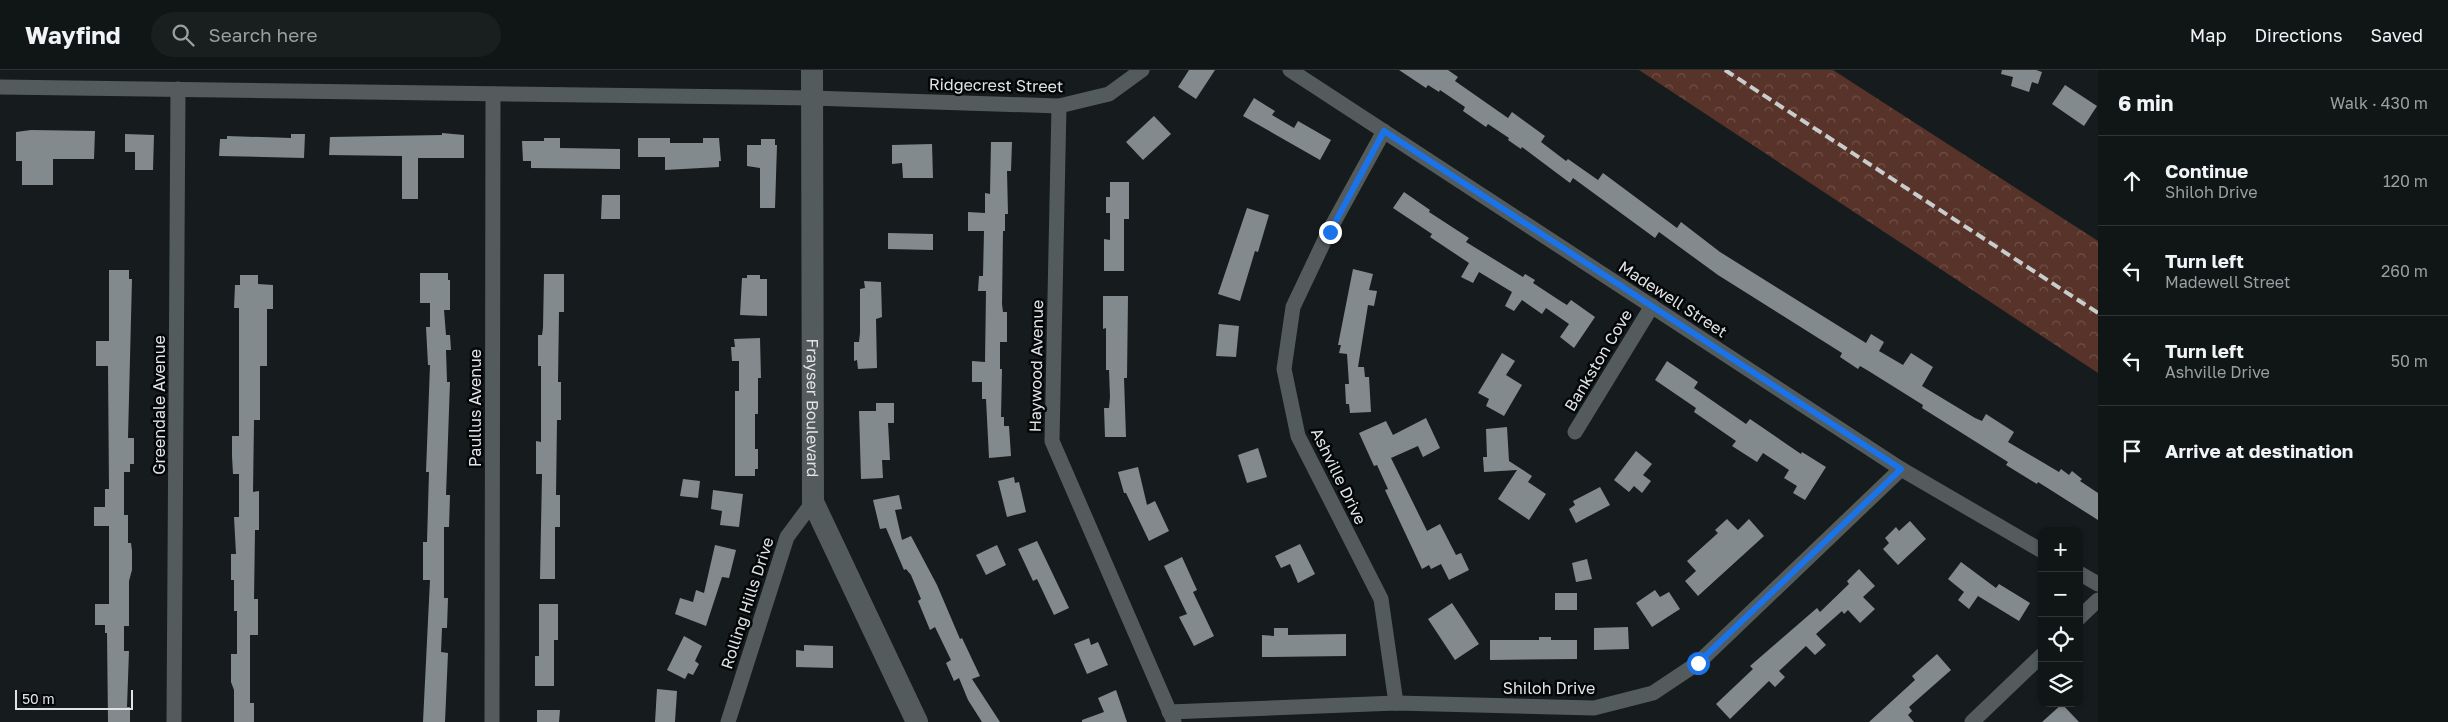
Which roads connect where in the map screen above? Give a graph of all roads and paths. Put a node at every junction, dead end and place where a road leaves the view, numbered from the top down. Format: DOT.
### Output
graph roads {
  1 [pos="812,70"];
  2 [pos="1142,70"];
  3 [pos="1290,70"];
  4 [pos="0,86"];
  5 [pos="178,89"];
  6 [pos="493,94"];
  7 [pos="811,98"];
  8 [pos="1059,106"];
  9 [pos="1384,131"];
  10 [pos="1652,306"];
  11 [pos="1575,432"];
  12 [pos="1901,469"];
  13 [pos="813,502"];
  14 [pos="2038,549"];
  15 [pos="2083,575"];
  16 [pos="2098,584"];
  17 [pos="2098,600"];
  18 [pos="2080,617"];
  19 [pos="2038,659"];
  20 [pos="1396,703"];
  21 [pos="1172,717"];
  22 [pos="174,722"];
  23 [pos="492,722"];
  24 [pos="728,722"];
  25 [pos="917,722"];
  26 [pos="1972,722"];
  1 -- 7 [label="main road, Frayser Boulevard"];
  2 -- 8 [label="street, Ridgecrest Street"];
  3 -- 9 [label="street, Madewell Street"];
  4 -- 5 [label="street, Ridgecrest Street"];
  5 -- 6 [label="street, Ridgecrest Street"];
  5 -- 22 [label="street, Greendale Avenue"];
  6 -- 7 [label="street, Ridgecrest Street"];
  6 -- 23 [label="street, Paullus Avenue"];
  7 -- 8 [label="street, Ridgecrest Street"];
  7 -- 13 [label="main road, Frayser Boulevard"];
  8 -- 21 [label="street, Haywood Avenue"];
  9 -- 10 [label="street, Madewell Street"];
  9 -- 20 [label="street, Ashville Drive"];
  10 -- 11 [label="street, Bankston Cove"];
  10 -- 12 [label="street, Madewell Street"];
  12 -- 14 [label="street, Madewell Street"];
  12 -- 20 [label="street, Shiloh Drive"];
  13 -- 24 [label="street, Rolling Hills Drive"];
  13 -- 25 [label="main road, Frayser Boulevard"];
  15 -- 16 [label="street"];
  17 -- 18 [label="street"];
  19 -- 26 [label="street"];
  20 -- 21 [label="street, Shiloh Drive"];
}
